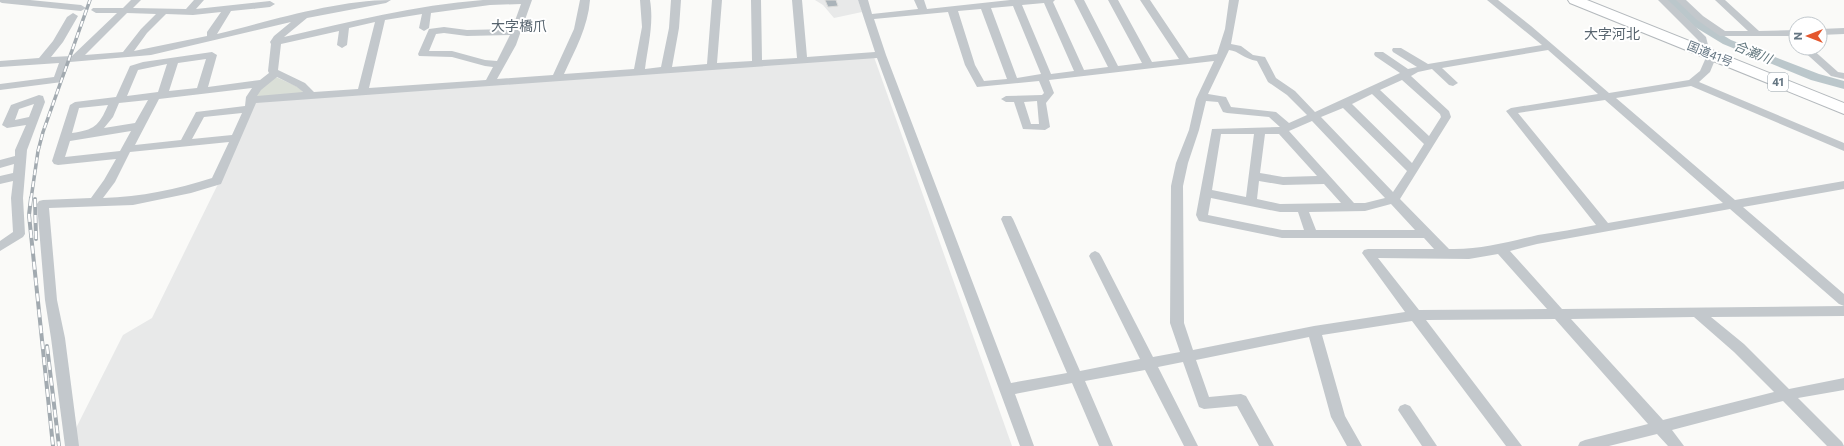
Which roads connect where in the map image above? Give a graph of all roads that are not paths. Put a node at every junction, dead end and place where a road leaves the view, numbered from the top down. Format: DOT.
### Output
graph roads {
  1 [pos="2,0"];
  2 [pos="136,0"];
  3 [pos="199,0"];
  4 [pos="386,0"];
  5 [pos="526,0"];
  6 [pos="585,0"];
  7 [pos="645,0"];
  8 [pos="676,0"];
  9 [pos="717,0"];
  10 [pos="756,0"];
  11 [pos="798,0"];
  12 [pos="864,0"];
  13 [pos="919,0"];
  14 [pos="1047,0"];
  15 [pos="1050,0"];
  16 [pos="1079,0"];
  17 [pos="1113,0"];
  18 [pos="1136,0"];
  19 [pos="1145,0"];
  20 [pos="1234,0"];
  21 [pos="1492,0"];
  22 [pos="1575,0"];
  23 [pos="1590,0"];
  24 [pos="1663,0"];
  25 [pos="1681,0"];
  26 [pos="1720,0"];
  27 [pos="268,2"];
  28 [pos="1015,2"];
  29 [pos="348,3"];
  30 [pos="979,4"];
  31 [pos="81,8"];
  32 [pos="228,8"];
  33 [pos="952,9"];
  34 [pos="96,10"];
  35 [pos="427,11"];
  36 [pos="123,12"];
  37 [pos="163,12"];
  38 [pos="188,12"];
  39 [pos="924,12"];
  40 [pos="1675,12"];
  41 [pos="1694,12"];
  42 [pos="73,16"];
  43 [pos="304,16"];
  44 [pos="868,17"];
  45 [pos="381,18"];
  46 [pos="344,25"];
  47 [pos="257,27"];
  48 [pos="424,28"];
  49 [pos="1844,31"];
  50 [pos="516,32"];
  51 [pos="1828,32"];
  52 [pos="1756,33"];
  53 [pos="1788,33"];
  54 [pos="212,38"];
  55 [pos="275,42"];
  56 [pos="342,45"];
  57 [pos="1226,46"];
  58 [pos="1551,47"];
  59 [pos="1397,50"];
  60 [pos="1707,50"];
  61 [pos="1379,54"];
  62 [pos="126,55"];
  63 [pos="881,55"];
  64 [pos="1814,56"];
  65 [pos="1220,57"];
  66 [pos="71,59"];
  67 [pos="174,60"];
  68 [pos="802,60"];
  69 [pos="42,61"];
  70 [pos="1186,61"];
  71 [pos="757,63"];
  72 [pos="0,64"];
  73 [pos="500,64"];
  74 [pos="1149,66"];
  75 [pos="712,67"];
  76 [pos="1429,67"];
  77 [pos="666,70"];
  78 [pos="1114,70"];
  79 [pos="639,72"];
  80 [pos="276,73"];
  81 [pos="1081,74"];
  82 [pos="1406,74"];
  83 [pos="1844,76"];
  84 [pos="1044,77"];
  85 [pos="557,78"];
  86 [pos="1013,80"];
  87 [pos="489,82"];
  88 [pos="1453,82"];
  89 [pos="1692,82"];
  90 [pos="264,83"];
  91 [pos="0,87"];
  92 [pos="1373,89"];
  93 [pos="201,91"];
  94 [pos="363,92"];
  95 [pos="158,95"];
  96 [pos="312,95"];
  97 [pos="1606,96"];
  98 [pos="1202,97"];
  99 [pos="1045,98"];
  100 [pos="1006,99"];
  101 [pos="1018,99"];
  102 [pos="118,100"];
  103 [pos="1844,100"];
  104 [pos="1345,103"];
  105 [pos="250,105"];
  106 [pos="1844,109"];
  107 [pos="1313,117"];
  108 [pos="33,120"];
  109 [pos="139,126"];
  110 [pos="1284,129"];
  111 [pos="1194,130"];
  112 [pos="1260,130"];
  113 [pos="1216,131"];
  114 [pos="94,133"];
  115 [pos="64,138"];
  116 [pos="235,138"];
  117 [pos="1430,143"];
  118 [pos="184,144"];
  119 [pos="1844,147"];
  120 [pos="126,152"];
  121 [pos="20,158"];
  122 [pos="0,164"];
  123 [pos="1413,171"];
  124 [pos="20,175"];
  125 [pos="1255,176"];
  126 [pos="0,180"];
  127 [pos="1326,180"];
  128 [pos="1844,185"];
  129 [pos="1206,193"];
  130 [pos="1391,200"];
  131 [pos="95,201"];
  132 [pos="1251,202"];
  133 [pos="1733,206"];
  134 [pos="1302,208"];
  135 [pos="1351,208"];
  136 [pos="1007,219"];
  137 [pos="1605,228"];
  138 [pos="1426,234"];
  139 [pos="1312,235"];
  140 [pos="0,247"];
  141 [pos="1501,249"];
  142 [pos="1445,254"];
  143 [pos="1095,256"];
  144 [pos="1844,301"];
  145 [pos="1844,311"];
  146 [pos="1696,312"];
  147 [pos="1559,314"];
  148 [pos="1416,315"];
  149 [pos="1314,331"];
  150 [pos="1188,357"];
  151 [pos="1148,363"];
  152 [pos="1076,377"];
  153 [pos="1844,384"];
  154 [pos="1006,390"];
  155 [pos="1785,395"];
  156 [pos="1405,410"];
  157 [pos="1660,427"];
  158 [pos="1589,445"];
  159 [pos="72,446"];
  160 [pos="1027,446"];
  161 [pos="1106,446"];
  162 [pos="1190,446"];
  163 [pos="1267,446"];
  164 [pos="1355,446"];
  165 [pos="1430,446"];
  166 [pos="1515,446"];
  167 [pos="1677,446"];
  168 [pos="1837,446"];
  1 -- 31 [label="street"];
  2 -- 36 [label="street"];
  3 -- 38 [label="street"];
  4 -- 29 [label="street"];
  5 -- 35 [label="street"];
  5 -- 50 [label="street"];
  6 -- 85 [label="street"];
  7 -- 79 [label="street"];
  8 -- 77 [label="street"];
  9 -- 75 [label="street"];
  10 -- 71 [label="street"];
  11 -- 68 [label="street"];
  12 -- 44 [label="street"];
  13 -- 39 [label="street"];
  14 -- 15 [label="street"];
  14 -- 28 [label="street"];
  14 -- 81 [label="street"];
  16 -- 78 [label="street"];
  17 -- 74 [label="street"];
  18 -- 19 [label="street"];
  19 -- 70 [label="street"];
  20 -- 57 [label="street"];
  21 -- 58 [label="street"];
  22 -- 60 [label="highway, 国道41号 / 41"];
  23 -- 60 [label="highway, 国道41号 / 41"];
  24 -- 40 [label="street"];
  25 -- 41 [label="street"];
  26 -- 52 [label="street"];
  27 -- 32 [label="street"];
  27 -- 47 [label="street"];
  28 -- 30 [label="street"];
  28 -- 84 [label="street"];
  29 -- 43 [label="street"];
  30 -- 33 [label="street"];
  30 -- 86 [label="street"];
  32 -- 38 [label="street"];
  32 -- 54 [label="street"];
  33 -- 39 [label="street"];
  33 -- 86 [label="street"];
  34 -- 36 [label="street"];
  35 -- 45 [label="street"];
  35 -- 48 [label="street"];
  36 -- 37 [label="street"];
  36 -- 66 [label="street"];
  37 -- 38 [label="street"];
  37 -- 62 [label="street"];
  39 -- 44 [label="street"];
  40 -- 41 [label="street"];
  40 -- 60 [label="street"];
  41 -- 52 [label="street"];
  42 -- 69 [label="street"];
  43 -- 47 [label="street"];
  43 -- 55 [label="street"];
  44 -- 63 [label="street"];
  45 -- 46 [label="street"];
  45 -- 94 [label="street"];
  46 -- 55 [label="street"];
  46 -- 56 [label="street"];
  47 -- 54 [label="street"];
  49 -- 51 [label="street"];
  50 -- 73 [label="street"];
  50 -- 73 [label="street"];
  52 -- 53 [label="street"];
  54 -- 62 [label="street"];
  55 -- 80 [label="street"];
  57 -- 65 [label="street"];
  57 -- 107 [label="street"];
  58 -- 76 [label="street"];
  58 -- 97 [label="street"];
  59 -- 76 [label="street"];
  60 -- 89 [label="street"];
  60 -- 103 [label="highway, 国道41号 / 41"];
  60 -- 106 [label="highway, 国道41号 / 41"];
  61 -- 82 [label="street"];
  62 -- 66 [label="street"];
  63 -- 68 [label="street"];
  63 -- 154 [label="street"];
  64 -- 83 [label="street"];
  65 -- 70 [label="street"];
  65 -- 98 [label="street"];
  66 -- 69 [label="street"];
  66 -- 91 [label="street"];
  67 -- 93 [label="street"];
  67 -- 95 [label="street"];
  67 -- 102 [label="street"];
  68 -- 71 [label="street"];
  69 -- 72 [label="street"];
  70 -- 74 [label="street"];
  71 -- 75 [label="street"];
  73 -- 87 [label="street"];
  74 -- 78 [label="street"];
  75 -- 77 [label="street"];
  76 -- 82 [label="street"];
  76 -- 88 [label="street"];
  77 -- 79 [label="street"];
  78 -- 81 [label="street"];
  79 -- 85 [label="street"];
  80 -- 90 [label="street"];
  80 -- 96 [label="street"];
  81 -- 84 [label="street"];
  82 -- 92 [label="street"];
  82 -- 117 [label="street"];
  84 -- 86 [label="street"];
  84 -- 99 [label="street"];
  85 -- 87 [label="street"];
  87 -- 94 [label="street"];
  89 -- 97 [label="street"];
  89 -- 119 [label="street"];
  90 -- 93 [label="street"];
  90 -- 105 [label="street"];
  92 -- 104 [label="street"];
  92 -- 117 [label="street"];
  93 -- 95 [label="street"];
  94 -- 96 [label="street"];
  95 -- 102 [label="street"];
  95 -- 109 [label="street"];
  96 -- 105 [label="street"];
  97 -- 133 [label="street"];
  97 -- 137 [label="street"];
  98 -- 110 [label="street"];
  98 -- 111 [label="street"];
  99 -- 101 [label="street"];
  99 -- 101 [label="street"];
  100 -- 101 [label="street"];
  102 -- 114 [label="street"];
  102 -- 115 [label="street"];
  104 -- 107 [label="street"];
  104 -- 123 [label="street"];
  105 -- 116 [label="street"];
  105 -- 118 [label="street"];
  107 -- 110 [label="street"];
  107 -- 130 [label="street"];
  108 -- 121 [label="street"];
  109 -- 114 [label="street"];
  109 -- 120 [label="street"];
  110 -- 112 [label="street"];
  110 -- 127 [label="street"];
  111 -- 113 [label="street"];
  111 -- 150 [label="street"];
  112 -- 113 [label="street"];
  112 -- 125 [label="street"];
  113 -- 129 [label="street"];
  114 -- 115 [label="street"];
  115 -- 120 [label="street"];
  116 -- 118 [label="street"];
  116 -- 131 [label="street"];
  117 -- 123 [label="street"];
  118 -- 120 [label="street"];
  120 -- 131 [label="street"];
  121 -- 122 [label="street"];
  121 -- 124 [label="street"];
  123 -- 130 [label="street"];
  124 -- 126 [label="street"];
  124 -- 140 [label="street"];
  125 -- 127 [label="street"];
  125 -- 132 [label="street"];
  127 -- 135 [label="street"];
  128 -- 133 [label="street"];
  129 -- 132 [label="street"];
  129 -- 139 [label="street"];
  130 -- 135 [label="street"];
  130 -- 138 [label="street"];
  131 -- 159 [label="street"];
  132 -- 134 [label="street"];
  133 -- 137 [label="street"];
  133 -- 144 [label="street"];
  134 -- 135 [label="street"];
  134 -- 139 [label="street"];
  136 -- 152 [label="street"];
  137 -- 141 [label="street"];
  138 -- 139 [label="street"];
  138 -- 142 [label="street"];
  141 -- 142 [label="street"];
  141 -- 147 [label="street"];
  142 -- 148 [label="street"];
  143 -- 151 [label="street"];
  145 -- 146 [label="street"];
  146 -- 147 [label="street"];
  146 -- 155 [label="street"];
  147 -- 148 [label="street"];
  147 -- 157 [label="street"];
  148 -- 149 [label="street"];
  148 -- 166 [label="street"];
  149 -- 150 [label="street"];
  149 -- 164 [label="street"];
  150 -- 151 [label="street"];
  150 -- 163 [label="street"];
  151 -- 152 [label="street"];
  151 -- 162 [label="street"];
  152 -- 154 [label="street"];
  152 -- 161 [label="street"];
  153 -- 155 [label="street"];
  154 -- 160 [label="street"];
  155 -- 157 [label="street"];
  155 -- 168 [label="street"];
  156 -- 165 [label="street"];
  157 -- 158 [label="street"];
  157 -- 167 [label="street"];
}
